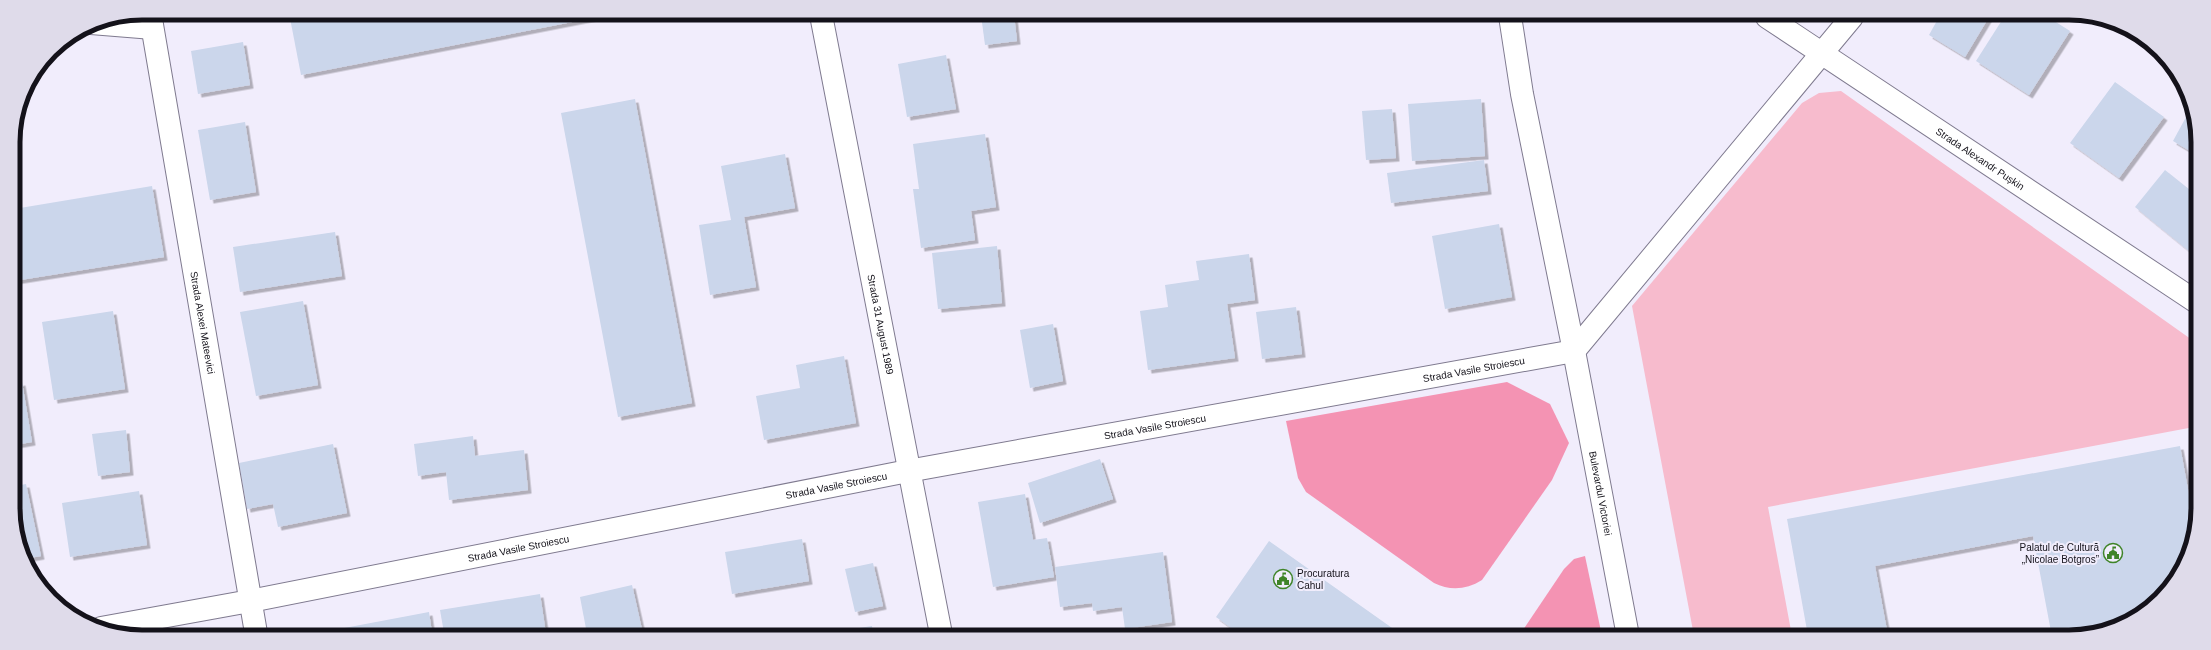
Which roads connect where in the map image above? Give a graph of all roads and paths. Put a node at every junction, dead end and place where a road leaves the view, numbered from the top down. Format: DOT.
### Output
graph roads {
  1 [pos="822,20"];
  2 [pos="1511,20"];
  3 [pos="1770,20"];
  4 [pos="1849,20"];
  5 [pos="151,21"];
  6 [pos="117,23"];
  7 [pos="1821,54"];
  8 [pos="2191,298"];
  9 [pos="1574,351"];
  10 [pos="908,471"];
  11 [pos="250,601"];
  12 [pos="111,626"];
  13 [pos="255,630"];
  14 [pos="939,630"];
  15 [pos="1627,630"];
  1 -- 10 [label="street, Strada 31 August 1989"];
  2 -- 9 [label="street, Bulevardul Victoriei"];
  3 -- 7 [label="street, Strada Alexandr Pușkin"];
  4 -- 7 [label="street"];
  5 -- 6 [label="lane"];
  5 -- 11 [label="street, Strada Alexei Mateevici"];
  7 -- 8 [label="street, Strada Alexandr Pușkin"];
  7 -- 9 [label="street"];
  9 -- 10 [label="street, Strada Vasile Stroiescu"];
  9 -- 15 [label="street, Bulevardul Victoriei"];
  10 -- 11 [label="street, Strada Vasile Stroiescu"];
  10 -- 14 [label="street, Strada 31 August 1989"];
  11 -- 12 [label="street, Strada Vasile Stroiescu"];
  11 -- 13 [label="street, Strada Alexei Mateevici"];
}
